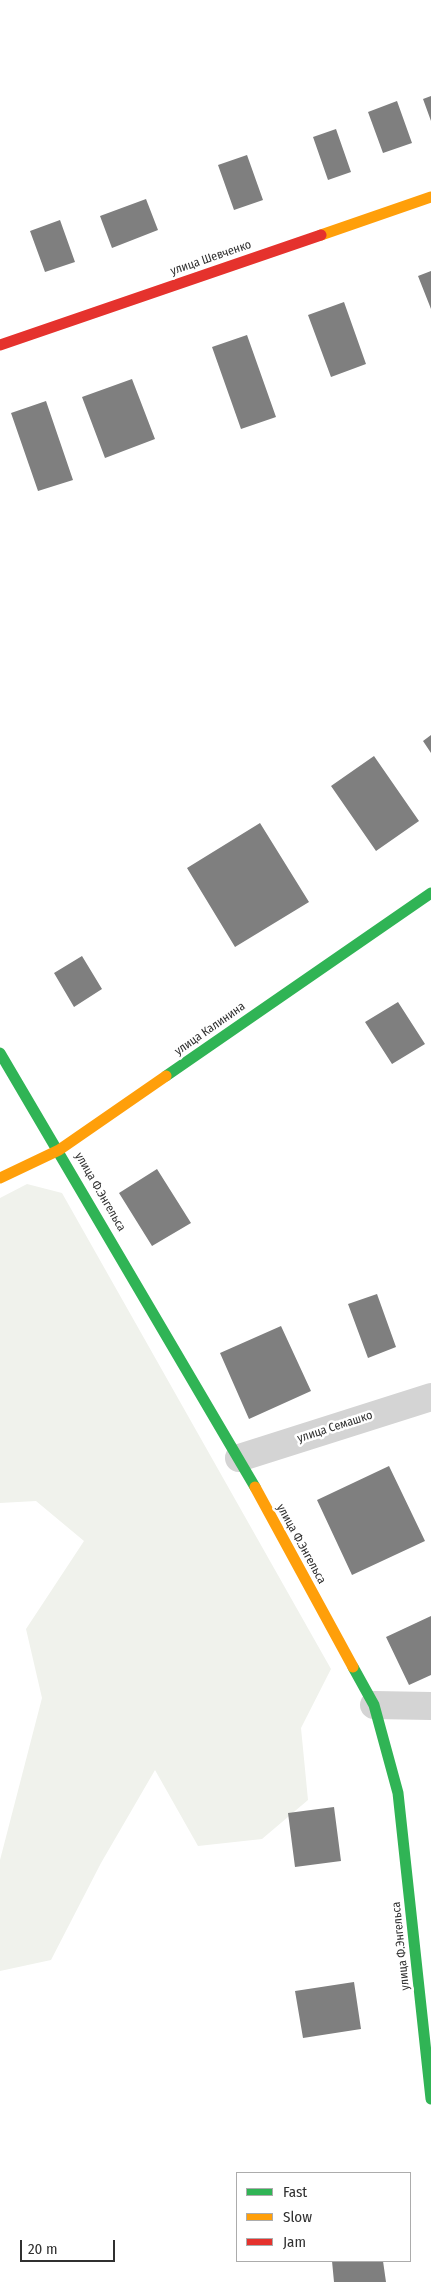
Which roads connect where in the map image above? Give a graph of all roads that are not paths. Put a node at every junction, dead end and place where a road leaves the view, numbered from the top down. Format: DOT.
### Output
graph roads {
  1 [pos="431,197"];
  2 [pos="0,346"];
  3 [pos="431,893"];
  4 [pos="0,1053"];
  5 [pos="59,1150"];
  6 [pos="0,1178"];
  7 [pos="431,1397"];
  8 [pos="239,1458"];
  9 [pos="374,1704"];
  10 [pos="431,1706"];
  11 [pos="431,2099"];
  1 -- 2 [label="street, улица Шевченко"];
  3 -- 5 [label="street, улица Калинина"];
  4 -- 5 [label="street, улица Ф.Энгельса"];
  5 -- 6 [label="street, улица Калинина"];
  5 -- 8 [label="street, улица Ф.Энгельса"];
  7 -- 8 [label="street, улица Семашко"];
  8 -- 9 [label="street, улица Ф.Энгельса"];
  9 -- 10 [label="street"];
  9 -- 11 [label="street, улица Ф.Энгельса"];
}
